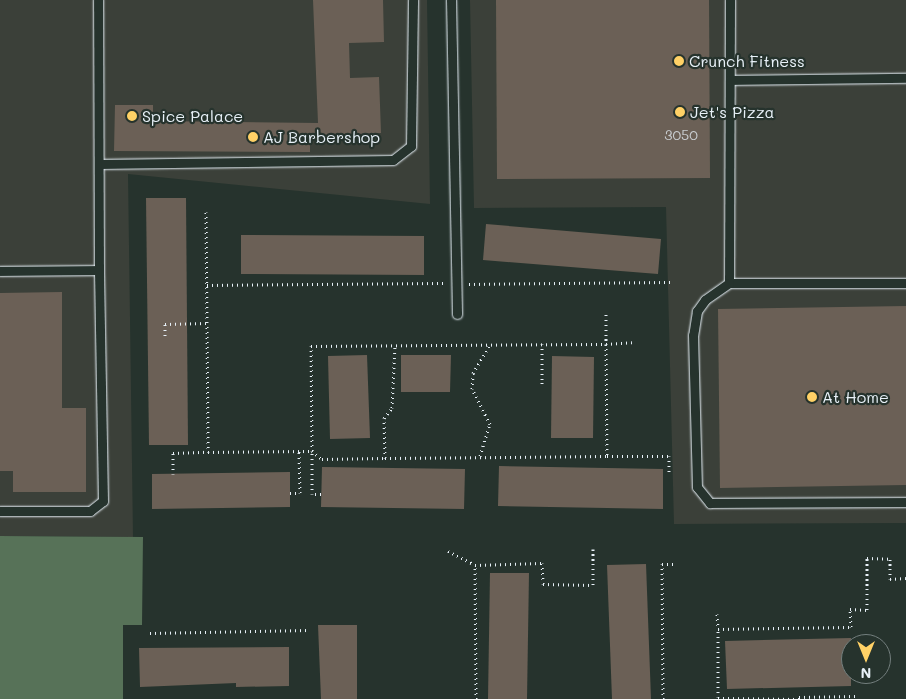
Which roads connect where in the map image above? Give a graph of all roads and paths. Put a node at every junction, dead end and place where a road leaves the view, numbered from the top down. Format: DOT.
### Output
graph roads {
  1 [pos="98,0"];
  2 [pos="413,0"];
  3 [pos="451,0"];
  4 [pos="730,0"];
  5 [pos="906,78"];
  6 [pos="730,80"];
  7 [pos="99,164"];
  8 [pos="206,212"];
  9 [pos="99,270"];
  10 [pos="0,271"];
  11 [pos="443,275"];
  12 [pos="671,282"];
  13 [pos="729,283"];
  14 [pos="906,283"];
  15 [pos="471,284"];
  16 [pos="207,285"];
  17 [pos="457,314"];
  18 [pos="606,314"];
  19 [pos="208,323"];
  20 [pos="165,336"];
  21 [pos="632,342"];
  22 [pos="490,344"];
  23 [pos="542,344"];
  24 [pos="606,344"];
  25 [pos="395,345"];
  26 [pos="542,384"];
  27 [pos="299,451"];
  28 [pos="312,451"];
  29 [pos="208,452"];
  30 [pos="480,456"];
  31 [pos="607,456"];
  32 [pos="385,458"];
  33 [pos="173,474"];
  34 [pos="669,474"];
  35 [pos="290,493"];
  36 [pos="321,494"];
  37 [pos="906,502"];
  38 [pos="0,511"];
  39 [pos="592,548"];
  40 [pos="448,551"];
  41 [pos="676,564"];
  42 [pos="475,565"];
  43 [pos="906,578"];
  44 [pos="717,614"];
  45 [pos="718,629"];
  46 [pos="310,630"];
  47 [pos="150,632"];
  48 [pos="857,696"];
  49 [pos="718,698"];
  50 [pos="799,698"];
  51 [pos="476,699"];
  52 [pos="663,699"];
  1 -- 7 [label="lane"];
  2 -- 7 [label="lane"];
  3 -- 17 [label="lane"];
  4 -- 6 [label="lane"];
  5 -- 6 [label="lane"];
  6 -- 13 [label="lane"];
  7 -- 9 [label="lane"];
  8 -- 16 [label="path"];
  9 -- 10 [label="lane"];
  9 -- 38 [label="lane"];
  11 -- 16 [label="path"];
  12 -- 15 [label="path"];
  13 -- 14 [label="lane"];
  13 -- 37 [label="lane"];
  16 -- 19 [label="path"];
  18 -- 24 [label="path"];
  19 -- 20 [label="path"];
  19 -- 29 [label="path"];
  21 -- 24 [label="path"];
  22 -- 23 [label="path"];
  22 -- 25 [label="path"];
  22 -- 30 [label="path"];
  23 -- 24 [label="path"];
  23 -- 26 [label="path"];
  24 -- 31 [label="path"];
  25 -- 28 [label="path"];
  25 -- 32 [label="path"];
  27 -- 28 [label="path"];
  27 -- 29 [label="path"];
  27 -- 35 [label="path"];
  28 -- 32 [label="path"];
  28 -- 36 [label="path"];
  29 -- 33 [label="path"];
  30 -- 31 [label="path"];
  30 -- 32 [label="path"];
  31 -- 34 [label="path"];
  39 -- 42 [label="path"];
  40 -- 42 [label="path"];
  41 -- 52 [label="path"];
  42 -- 51 [label="path"];
  43 -- 45 [label="path"];
  44 -- 45 [label="path"];
  45 -- 49 [label="path"];
  46 -- 47 [label="path"];
  48 -- 50 [label="path"];
  49 -- 50 [label="path"];
}
